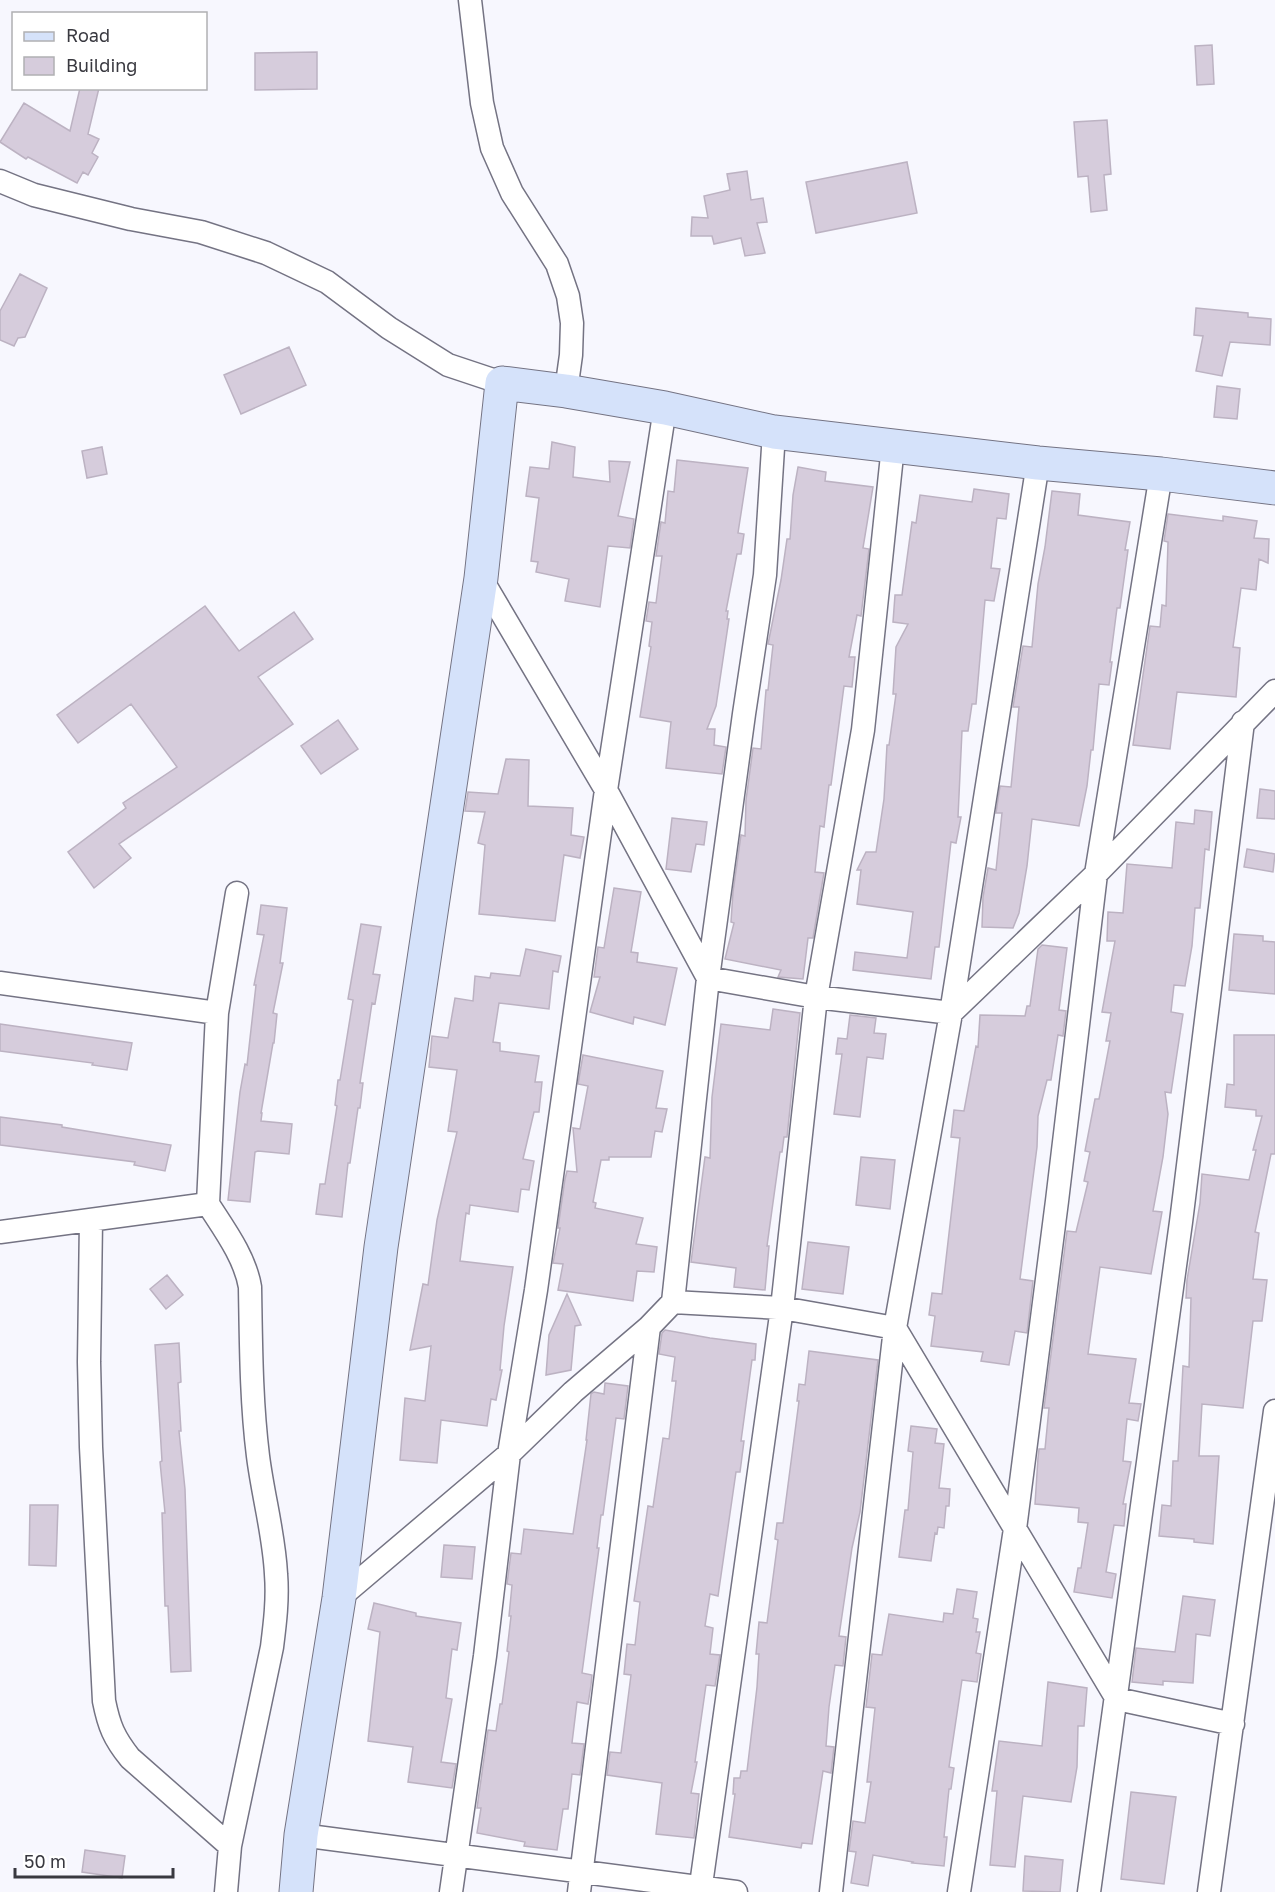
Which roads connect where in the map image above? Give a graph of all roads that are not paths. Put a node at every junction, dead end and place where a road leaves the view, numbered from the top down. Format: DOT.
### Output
graph roads {
  1 [pos="470,0"];
  2 [pos="0,181"];
  3 [pos="502,383"];
  4 [pos="566,391"];
  5 [pos="664,408"];
  6 [pos="774,432"];
  7 [pos="893,446"];
  8 [pos="1038,463"];
  9 [pos="1161,474"];
  10 [pos="1275,488"];
  11 [pos="482,578"];
  12 [pos="1275,691"];
  13 [pos="1243,722"];
  14 [pos="606,790"];
  15 [pos="1096,874"];
  16 [pos="237,893"];
  17 [pos="708,978"];
  18 [pos="0,983"];
  19 [pos="816,997"];
  20 [pos="217,1013"];
  21 [pos="951,1013"];
  22 [pos="208,1204"];
  23 [pos="91,1220"];
  24 [pos="0,1232"];
  25 [pos="673,1302"];
  26 [pos="782,1308"];
  27 [pos="649,1327"];
  28 [pos="895,1328"];
  29 [pos="1275,1412"];
  30 [pos="509,1454"];
  31 [pos="1015,1529"];
  32 [pos="339,1598"];
  33 [pos="1117,1700"];
  34 [pos="1233,1724"];
  35 [pos="301,1835"];
  36 [pos="230,1846"];
  37 [pos="455,1855"];
  38 [pos="581,1882"];
  39 [pos="700,1890"];
  40 [pos="226,1892"];
  41 [pos="296,1892"];
  42 [pos="451,1892"];
  43 [pos="736,1892"];
  44 [pos="831,1892"];
  45 [pos="959,1892"];
  46 [pos="1089,1892"];
  47 [pos="1209,1892"];
  1 -- 4 [label="street"];
  2 -- 3 [label="street"];
  3 -- 4 [label="street"];
  3 -- 11 [label="street"];
  4 -- 5 [label="street"];
  5 -- 6 [label="street"];
  5 -- 14 [label="street"];
  6 -- 7 [label="street"];
  6 -- 17 [label="street"];
  7 -- 8 [label="street"];
  7 -- 19 [label="street"];
  8 -- 9 [label="street"];
  8 -- 21 [label="street"];
  9 -- 10 [label="street"];
  9 -- 15 [label="street"];
  11 -- 14 [label="street"];
  11 -- 32 [label="street"];
  12 -- 13 [label="street"];
  13 -- 15 [label="street"];
  13 -- 33 [label="street"];
  14 -- 17 [label="street"];
  14 -- 30 [label="street"];
  15 -- 21 [label="street"];
  15 -- 31 [label="street"];
  16 -- 20 [label="street"];
  17 -- 19 [label="street"];
  17 -- 25 [label="street"];
  18 -- 20 [label="street"];
  19 -- 21 [label="street"];
  19 -- 26 [label="street"];
  20 -- 22 [label="street"];
  21 -- 28 [label="street"];
  22 -- 23 [label="street"];
  22 -- 36 [label="street"];
  23 -- 24 [label="street"];
  23 -- 36 [label="street"];
  25 -- 26 [label="street"];
  25 -- 27 [label="street"];
  26 -- 28 [label="street"];
  26 -- 39 [label="street"];
  27 -- 30 [label="street"];
  27 -- 38 [label="street"];
  28 -- 31 [label="street"];
  28 -- 44 [label="street"];
  29 -- 34 [label="street"];
  30 -- 32 [label="street"];
  30 -- 37 [label="street"];
  31 -- 33 [label="street"];
  31 -- 45 [label="street"];
  32 -- 35 [label="street"];
  33 -- 34 [label="street"];
  33 -- 46 [label="street"];
  34 -- 47 [label="street"];
  35 -- 37 [label="street"];
  35 -- 41 [label="street"];
  36 -- 40 [label="street"];
  37 -- 38 [label="street"];
  37 -- 42 [label="street"];
  38 -- 39 [label="street"];
  39 -- 43 [label="street"];
}
